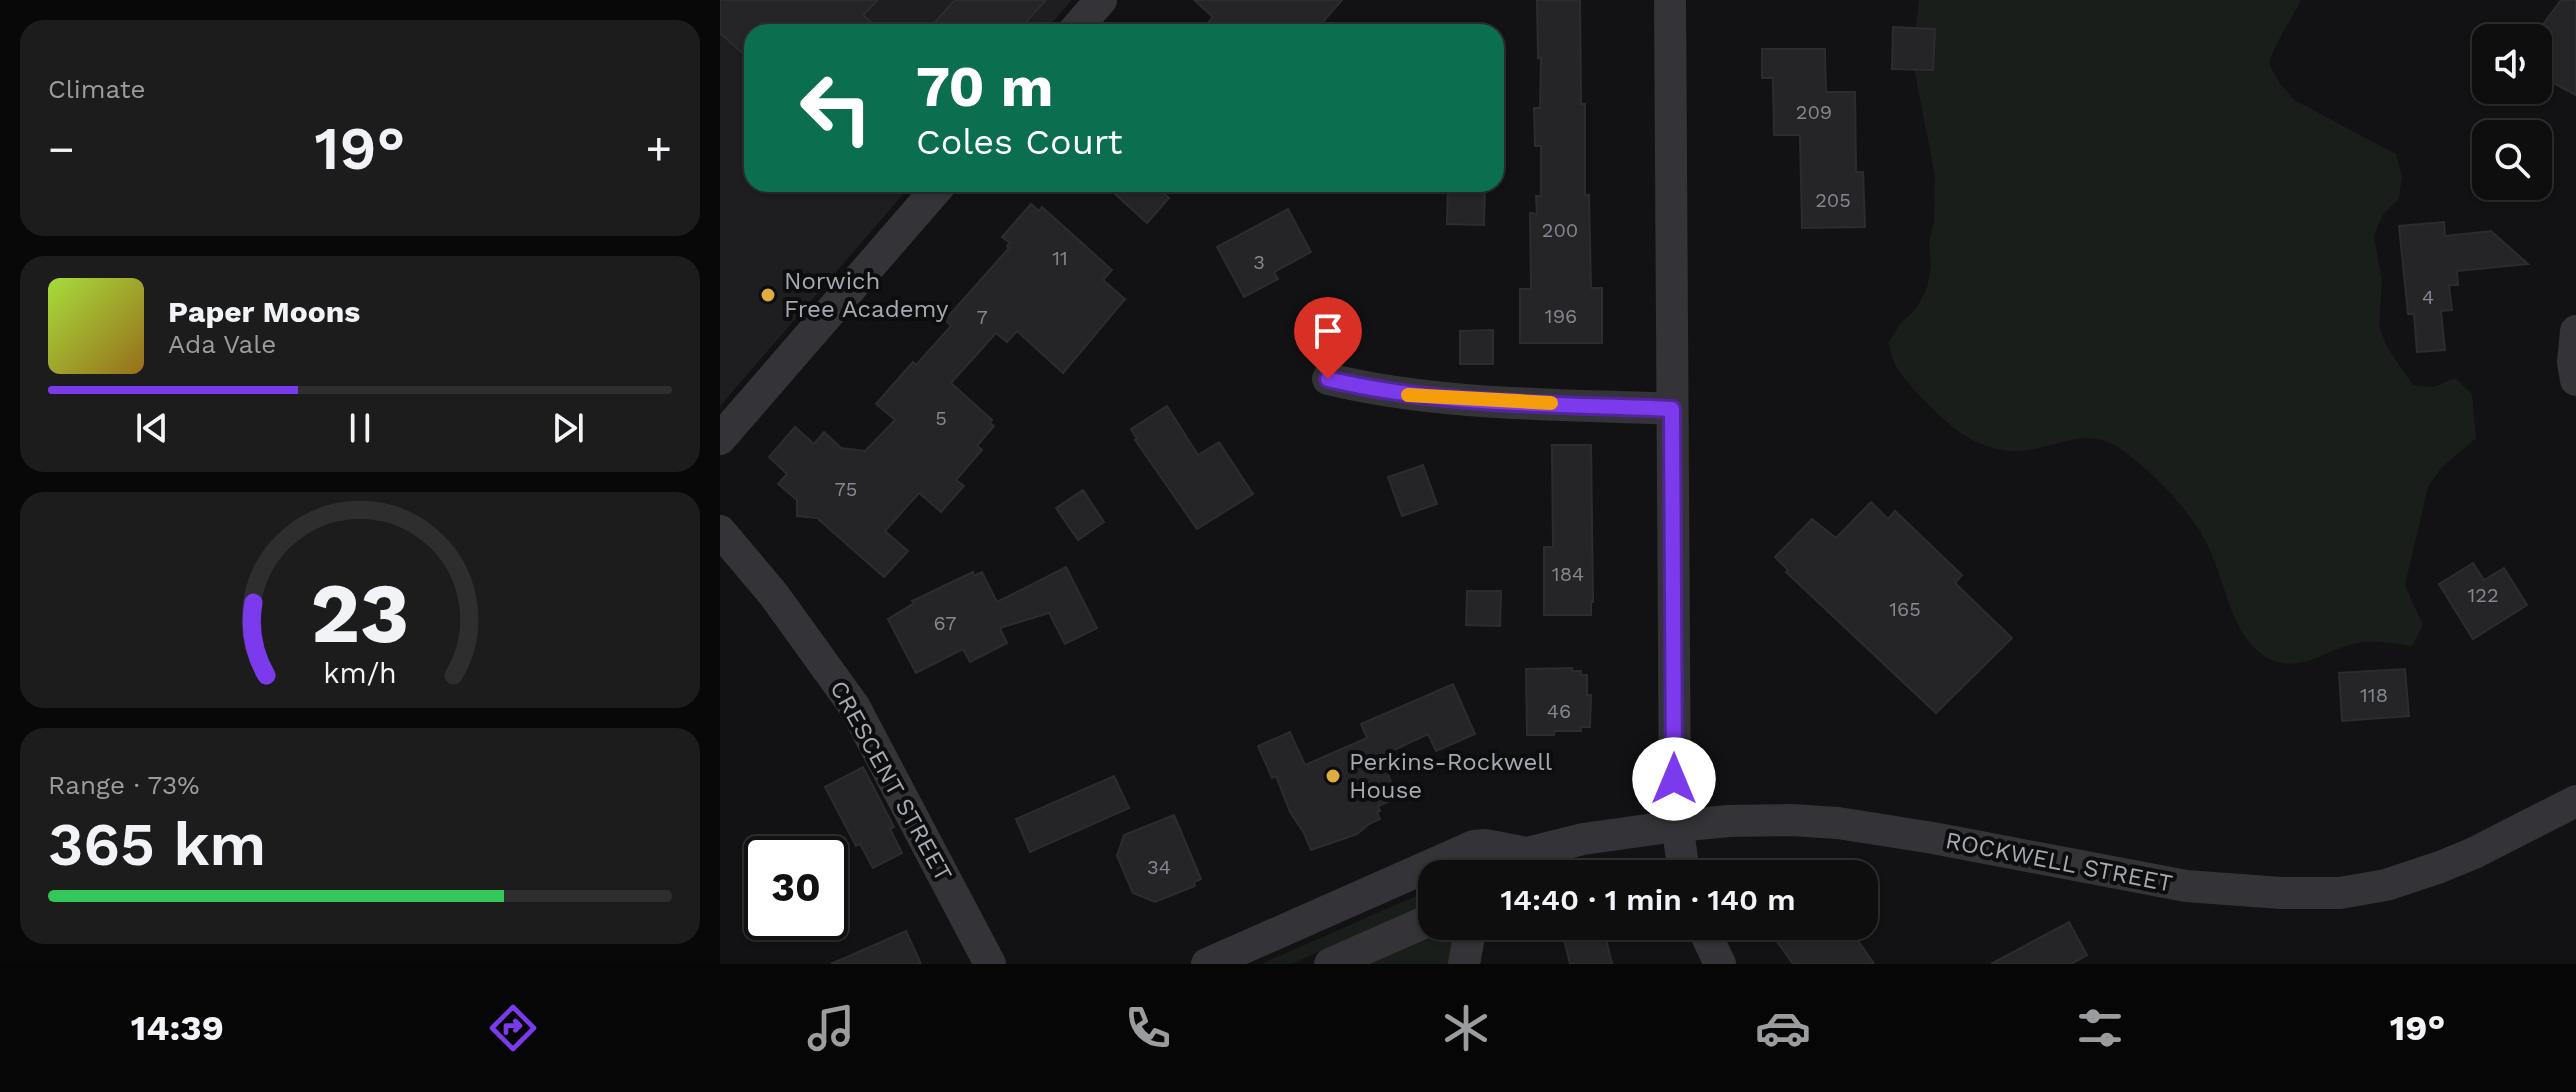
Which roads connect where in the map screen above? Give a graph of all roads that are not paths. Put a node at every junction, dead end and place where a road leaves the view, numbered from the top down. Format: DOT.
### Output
graph roads {
  1 [pos="1101,0"];
  2 [pos="1670,0"];
  3 [pos="1080,24"];
  4 [pos="934,192"];
  5 [pos="2576,331"];
  6 [pos="1328,379"];
  7 [pos="2576,380"];
  8 [pos="1672,409"];
  9 [pos="720,439"];
  10 [pos="720,531"];
  11 [pos="2576,801"];
  12 [pos="1676,826"];
  13 [pos="1442,860"];
  14 [pos="1518,860"];
  15 [pos="1530,860"];
  16 [pos="1682,860"];
  17 [pos="1418,871"];
  18 [pos="1418,925"];
  19 [pos="1470,940"];
  20 [pos="1709,940"];
  21 [pos="990,964"];
  22 [pos="1207,964"];
  23 [pos="1330,964"];
  24 [pos="1464,964"];
  25 [pos="1720,964"];
  1 -- 3 [label="street"];
  2 -- 8 [label="street"];
  4 -- 9 [label="street"];
  5 -- 7 [label="street"];
  6 -- 8 [label="street"];
  8 -- 12 [label="street"];
  10 -- 21 [label="street, CRESCENT STREET"];
  11 -- 12 [label="street, ROCKWELL STREET"];
  12 -- 15 [label="street, ROCKWELL STREET"];
  12 -- 16 [label="street"];
  13 -- 14 [label="street, ROCKWELL STREET"];
  17 -- 22 [label="street, ROCKWELL STREET"];
  18 -- 23 [label="street"];
  19 -- 24 [label="street"];
  20 -- 25 [label="street"];
}
